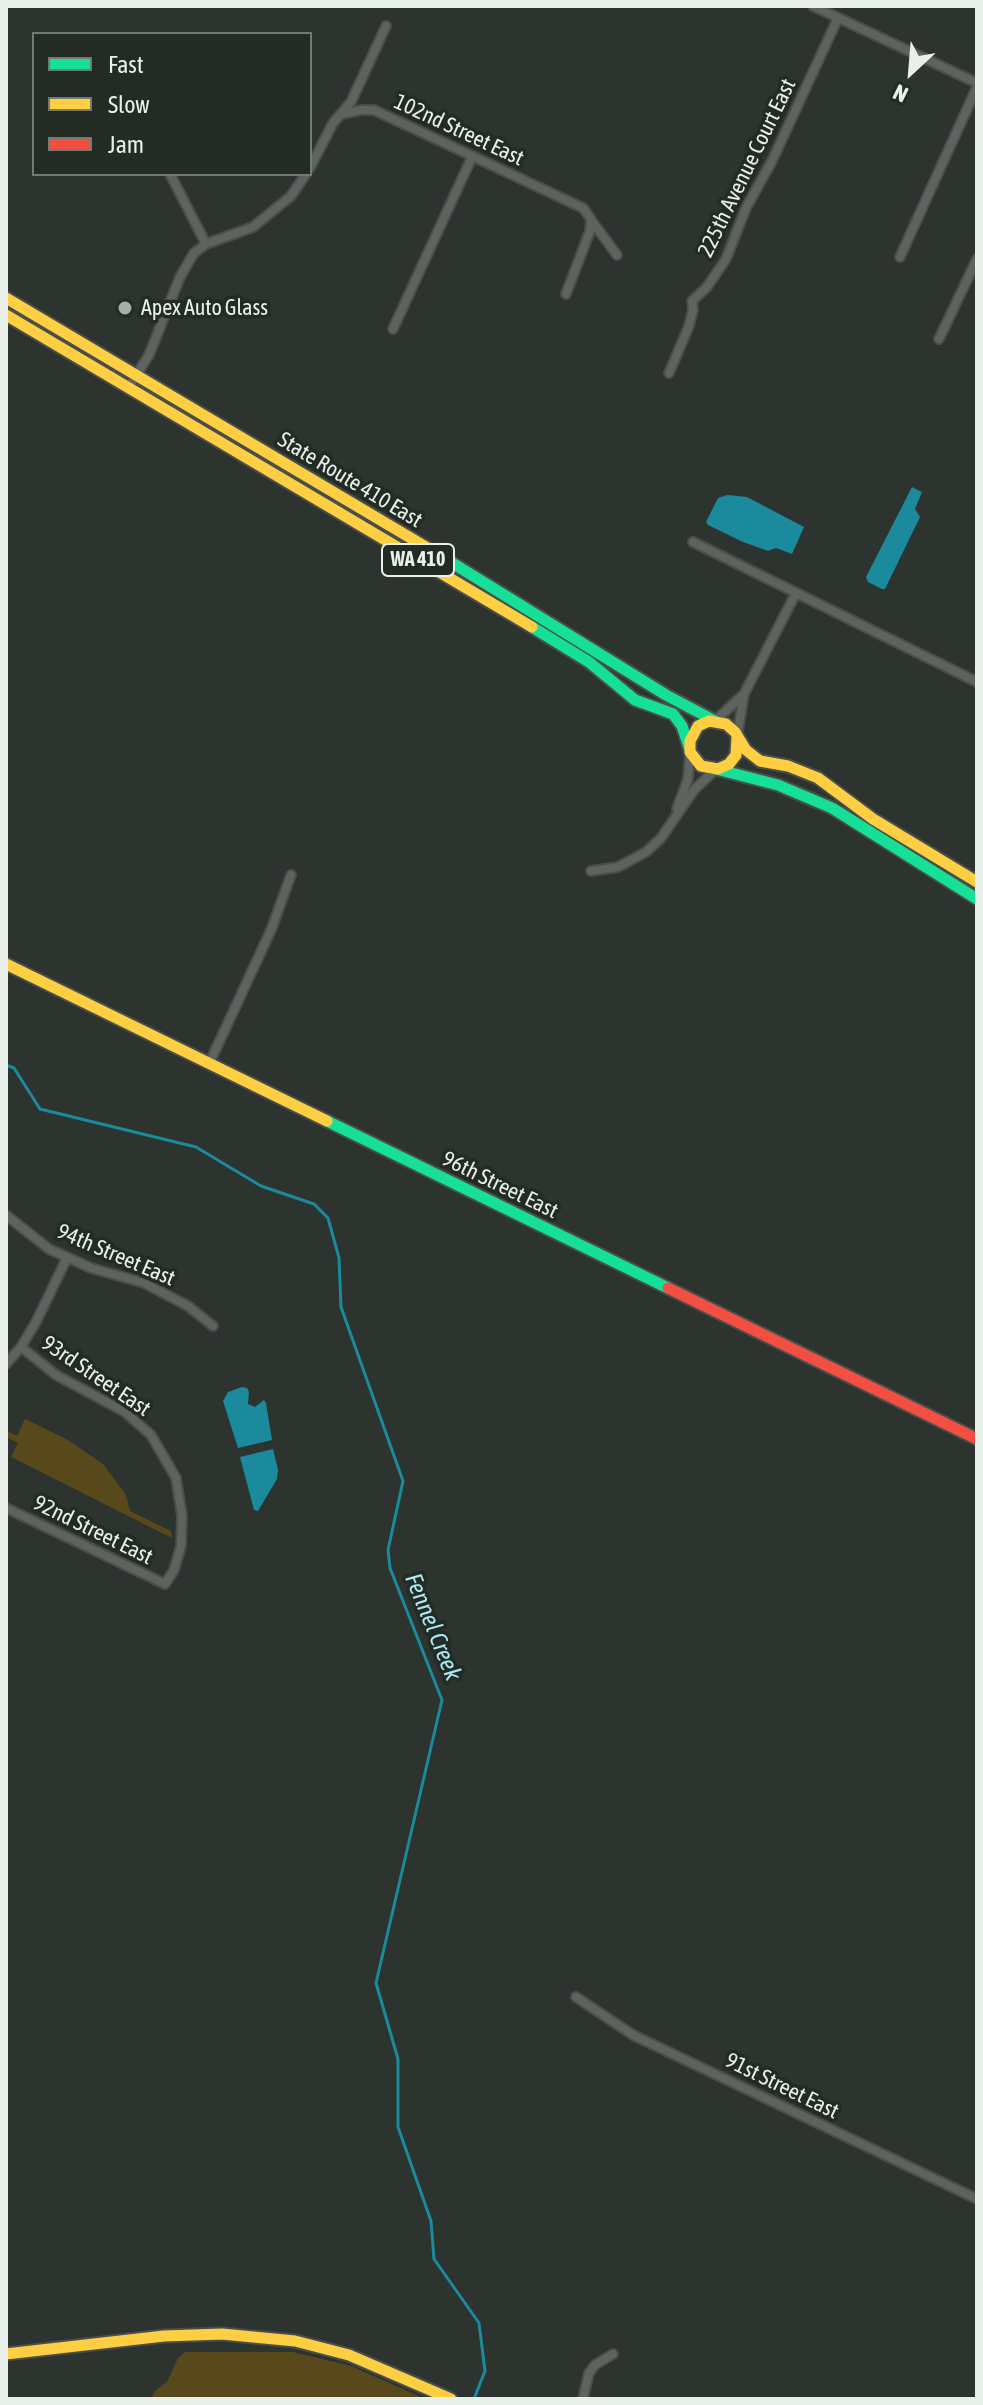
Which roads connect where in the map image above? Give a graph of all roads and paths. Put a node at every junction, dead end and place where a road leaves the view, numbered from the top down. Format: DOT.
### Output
graph roads {
  1 [pos="813,6"];
  2 [pos="838,18"];
  3 [pos="386,26"];
  4 [pos="977,85"];
  5 [pos="343,114"];
  6 [pos="472,157"];
  7 [pos="312,164"];
  8 [pos="171,176"];
  9 [pos="304,176"];
  10 [pos="591,219"];
  11 [pos="206,244"];
  12 [pos="617,255"];
  13 [pos="900,257"];
  14 [pos="977,259"];
  15 [pos="566,294"];
  16 [pos="6,298"];
  17 [pos="6,315"];
  18 [pos="393,329"];
  19 [pos="939,339"];
  20 [pos="669,373"];
  21 [pos="137,374"];
  22 [pos="128,388"];
  23 [pos="693,542"];
  24 [pos="796,593"];
  25 [pos="977,682"];
  26 [pos="744,694"];
  27 [pos="715,721"];
  28 [pos="737,737"];
  29 [pos="690,749"];
  30 [pos="716,769"];
  31 [pos="672,821"];
  32 [pos="591,871"];
  33 [pos="291,875"];
  34 [pos="977,882"];
  35 [pos="977,899"];
  36 [pos="6,964"];
  37 [pos="209,1064"];
  38 [pos="6,1215"];
  39 [pos="67,1258"];
  40 [pos="213,1326"];
  41 [pos="21,1347"];
  42 [pos="6,1364"];
  43 [pos="977,1439"];
  44 [pos="6,1508"];
  45 [pos="165,1584"];
  46 [pos="576,1997"];
  47 [pos="977,2199"];
  48 [pos="6,2354"];
  49 [pos="613,2354"];
  50 [pos="451,2399"];
  51 [pos="583,2399"];
  1 -- 2 [label="street"];
  2 -- 4 [label="street"];
  2 -- 20 [label="street, 225th Avenue Court East"];
  3 -- 5 [label="street"];
  4 -- 13 [label="street"];
  5 -- 6 [label="street, 102nd Street East"];
  5 -- 7 [label="street"];
  6 -- 10 [label="street, 102nd Street East"];
  6 -- 18 [label="street"];
  8 -- 11 [label="street"];
  9 -- 11 [label="street"];
  10 -- 12 [label="street"];
  10 -- 15 [label="street"];
  11 -- 21 [label="street"];
  14 -- 19 [label="street"];
  16 -- 21 [label="main road, State Route 410 East / WA 410"];
  17 -- 22 [label="main road, State Route 410 East / WA 410"];
  21 -- 22 [label="street"];
  21 -- 27 [label="main road, State Route 410 East / WA 410"];
  22 -- 29 [label="main road, State Route 410 East / WA 410"];
  23 -- 24 [label="street"];
  24 -- 25 [label="street"];
  24 -- 26 [label="street"];
  26 -- 27 [label="street"];
  26 -- 28 [label="street"];
  27 -- 28 [label="main road, WA 410"];
  27 -- 29 [label="main road"];
  28 -- 30 [label="main road"];
  28 -- 34 [label="main road, WA 410"];
  29 -- 30 [label="main road, WA 410"];
  29 -- 31 [label="street"];
  30 -- 31 [label="street"];
  30 -- 35 [label="main road, WA 410"];
  31 -- 32 [label="street"];
  33 -- 37 [label="street"];
  36 -- 37 [label="main road, 96th Street East"];
  37 -- 43 [label="main road, 96th Street East"];
  38 -- 39 [label="street, 94th Street East"];
  39 -- 40 [label="street, 94th Street East"];
  39 -- 41 [label="street"];
  41 -- 42 [label="street"];
  41 -- 45 [label="street, 93rd Street East"];
  44 -- 45 [label="street, 92nd Street East"];
  46 -- 47 [label="street, 91st Street East"];
  48 -- 50 [label="main road"];
  49 -- 51 [label="street"];
}
